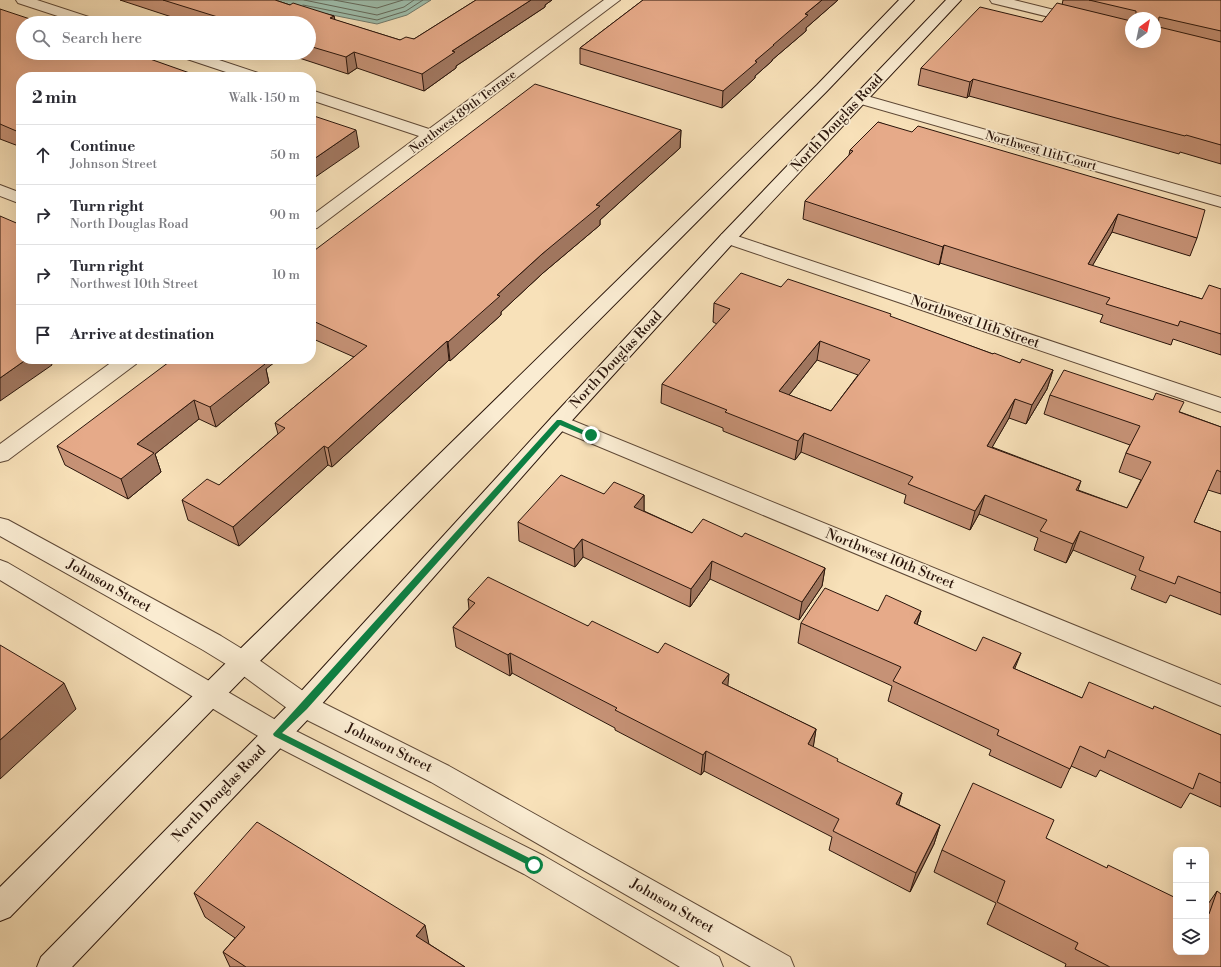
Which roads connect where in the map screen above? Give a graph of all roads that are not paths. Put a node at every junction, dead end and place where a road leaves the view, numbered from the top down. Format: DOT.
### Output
graph roads {
  1 [pos="23,0"];
  2 [pos="613,0"];
  3 [pos="907,0"];
  4 [pos="954,0"];
  5 [pos="997,0"];
  6 [pos="71,16"];
  7 [pos="1125,31"];
  8 [pos="204,60"];
  9 [pos="241,72"];
  10 [pos="316,97"];
  11 [pos="860,99"];
  12 [pos="432,135"];
  13 [pos="0,190"];
  14 [pos="16,197"];
  15 [pos="1221,202"];
  16 [pos="316,220"];
  17 [pos="728,238"];
  18 [pos="121,364"];
  19 [pos="1221,405"];
  20 [pos="559,422"];
  21 [pos="0,455"];
  22 [pos="0,526"];
  23 [pos="0,569"];
  24 [pos="243,662"];
  25 [pos="210,695"];
  26 [pos="1221,696"];
  27 [pos="304,706"];
  28 [pos="277,734"];
  29 [pos="0,906"];
  30 [pos="52,967"];
  31 [pos="708,967"];
  32 [pos="780,967"];
  1 -- 6 [label="street"];
  2 -- 12 [label="street, Northwest 89th Terrace"];
  3 -- 24 [label="street"];
  4 -- 11 [label="street, North Douglas Road"];
  5 -- 7 [label="street"];
  8 -- 9 [label="street"];
  10 -- 12 [label="street"];
  11 -- 15 [label="street, Northwest 11th Court"];
  11 -- 17 [label="street, North Douglas Road"];
  12 -- 16 [label="street, Northwest 89th Terrace"];
  13 -- 14 [label="street"];
  17 -- 19 [label="street, Northwest 11th Street"];
  17 -- 20 [label="street, North Douglas Road"];
  18 -- 21 [label="street"];
  20 -- 26 [label="street, Northwest 10th Street"];
  20 -- 27 [label="street, North Douglas Road"];
  22 -- 24 [label="street, Johnson Street"];
  23 -- 25 [label="street"];
  24 -- 25 [label="street"];
  24 -- 27 [label="street, Johnson Street"];
  25 -- 28 [label="street"];
  25 -- 29 [label="street"];
  27 -- 28 [label="street, North Douglas Road"];
  27 -- 32 [label="street, Johnson Street"];
  28 -- 30 [label="street, North Douglas Road"];
  28 -- 31 [label="street"];
}
